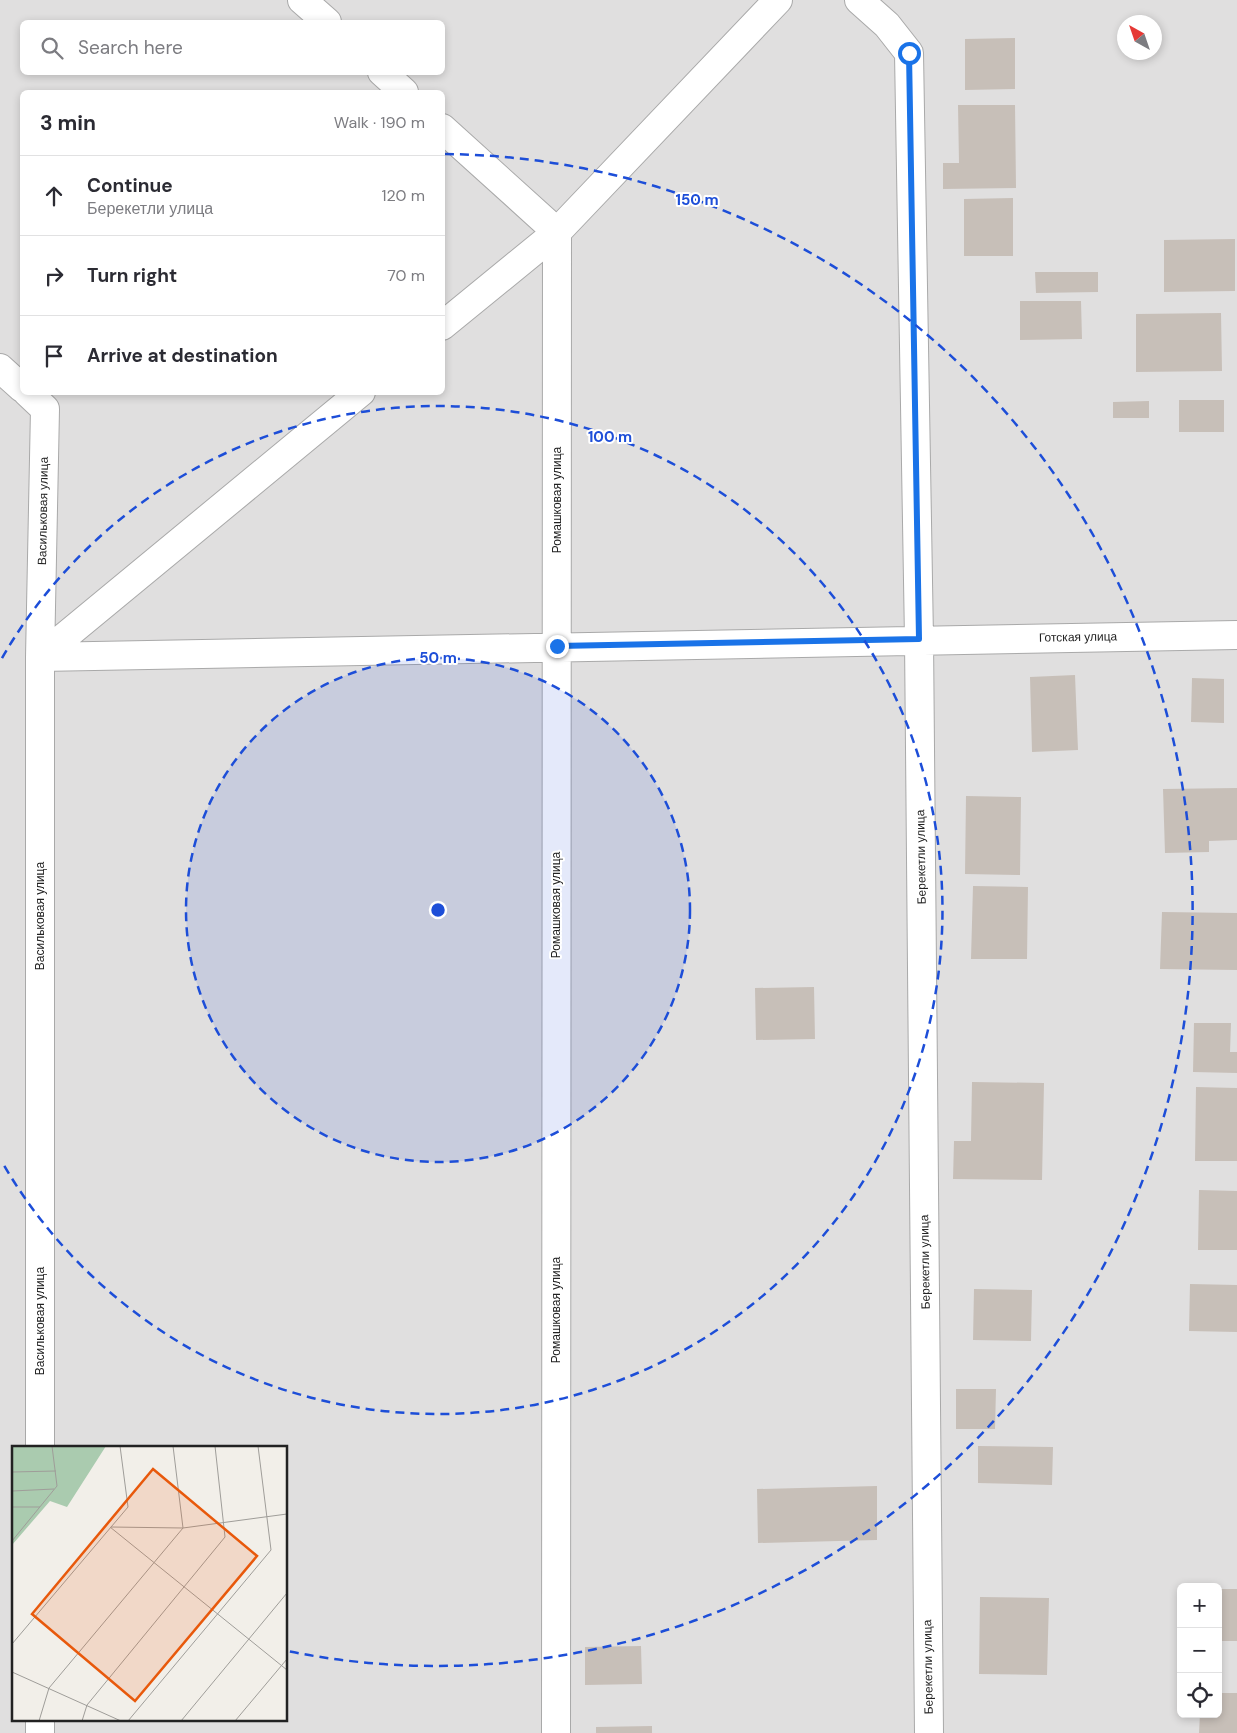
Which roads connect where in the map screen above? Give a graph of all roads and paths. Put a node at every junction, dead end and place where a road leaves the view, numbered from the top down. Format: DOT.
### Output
graph roads {
  1 [pos="302,0"];
  2 [pos="778,0"];
  3 [pos="859,0"];
  4 [pos="325,20"];
  5 [pos="385,75"];
  6 [pos="402,90"];
  7 [pos="445,131"];
  8 [pos="556,232"];
  9 [pos="445,324"];
  10 [pos="0,368"];
  11 [pos="20,386"];
  12 [pos="30,395"];
  13 [pos="357,395"];
  14 [pos="1237,635"];
  15 [pos="919,639"];
  16 [pos="557,646"];
  17 [pos="40,656"];
  18 [pos="40,1446"];
  19 [pos="40,1720"];
  20 [pos="40,1733"];
  21 [pos="556,1733"];
  22 [pos="929,1733"];
  1 -- 4 [label="street"];
  2 -- 8 [label="street"];
  3 -- 15 [label="street, Берекетли улица"];
  5 -- 6 [label="street"];
  7 -- 8 [label="street"];
  8 -- 9 [label="street"];
  8 -- 16 [label="street, Ромашковая улица"];
  10 -- 11 [label="street"];
  12 -- 17 [label="street, Васильковая улица"];
  13 -- 17 [label="street"];
  14 -- 15 [label="street, Готская улица"];
  15 -- 16 [label="street, Готская улица"];
  15 -- 22 [label="street, Берекетли улица"];
  16 -- 17 [label="street, Готская улица"];
  16 -- 21 [label="street, Ромашковая улица"];
  17 -- 18 [label="street, Васильковая улица"];
  19 -- 20 [label="street"];
}
